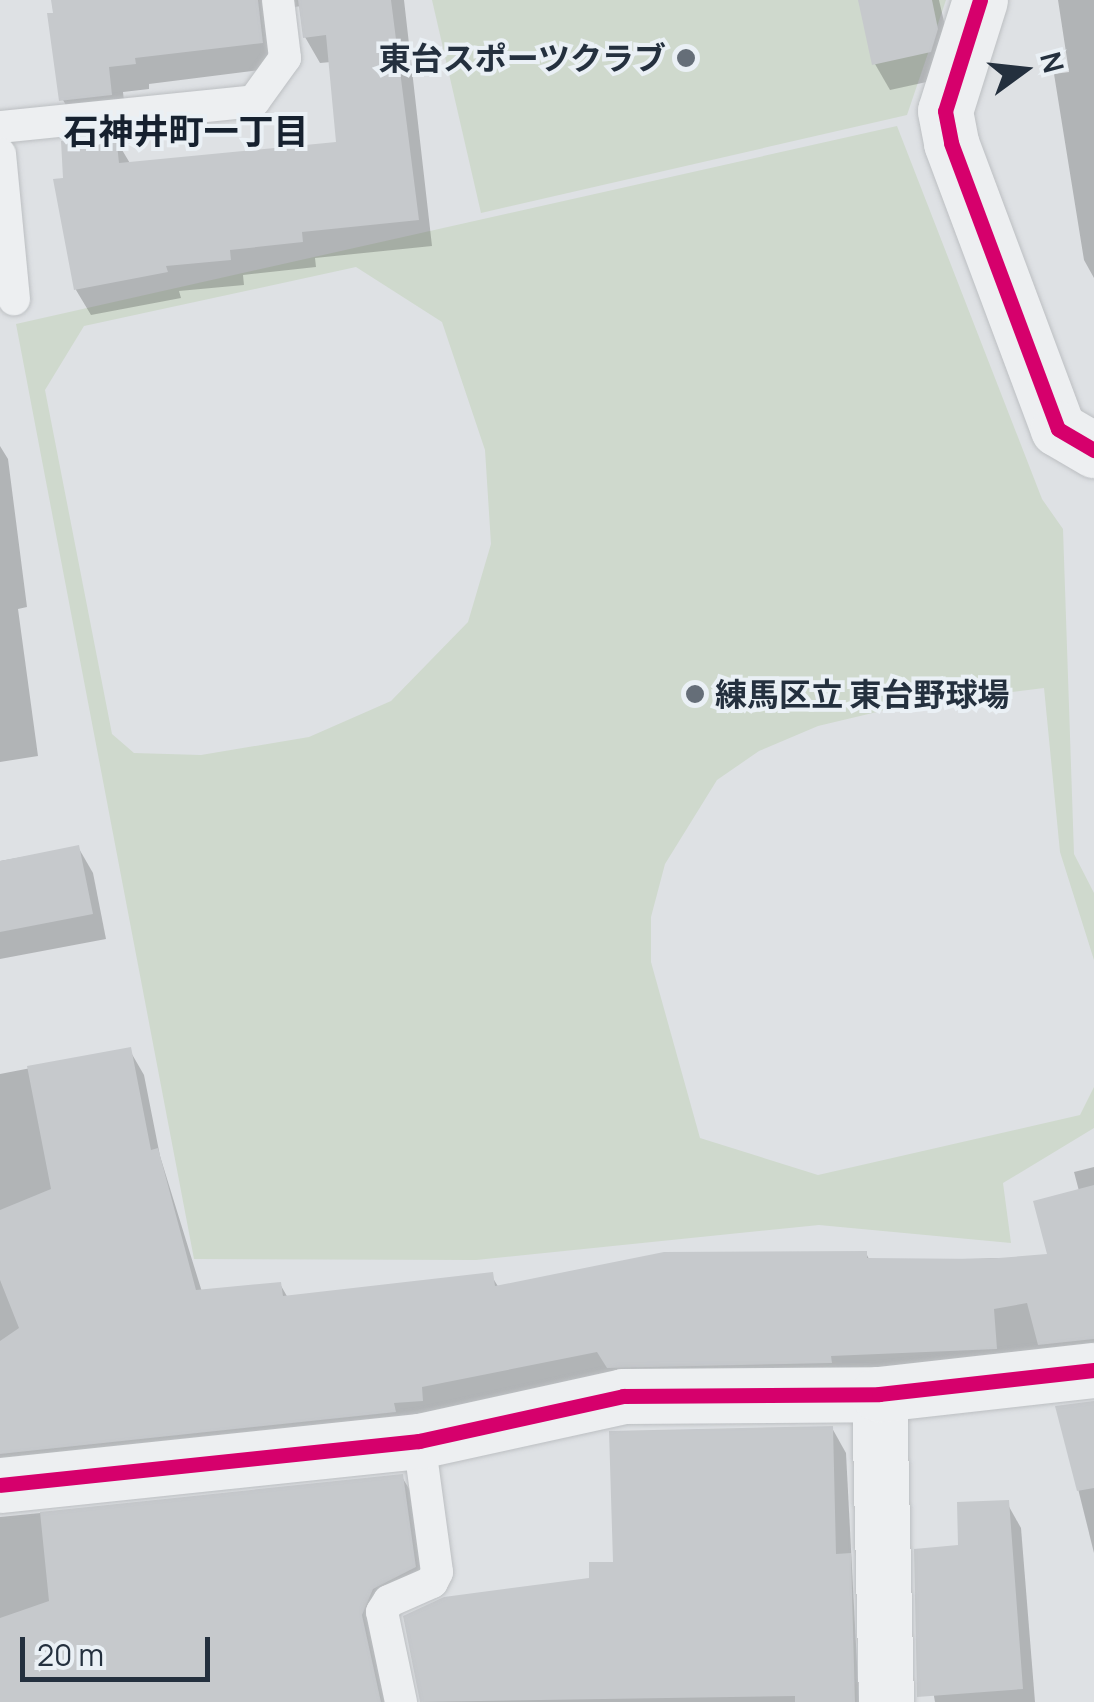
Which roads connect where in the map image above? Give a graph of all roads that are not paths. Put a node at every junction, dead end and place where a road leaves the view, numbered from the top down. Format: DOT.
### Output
graph roads {
  1 [pos="278,0"];
  2 [pos="980,0"];
  3 [pos="0,127"];
  4 [pos="0,154"];
  5 [pos="14,300"];
  6 [pos="1094,450"];
  7 [pos="1094,1370"];
  8 [pos="880,1394"];
  9 [pos="420,1441"];
  10 [pos="0,1485"];
  11 [pos="401,1702"];
  12 [pos="886,1702"];
  1 -- 3 [label="lane"];
  2 -- 6 [label="street"];
  4 -- 5 [label="lane"];
  7 -- 8 [label="street"];
  8 -- 9 [label="street"];
  8 -- 12 [label="street"];
  9 -- 10 [label="street"];
  9 -- 11 [label="lane"];
}
